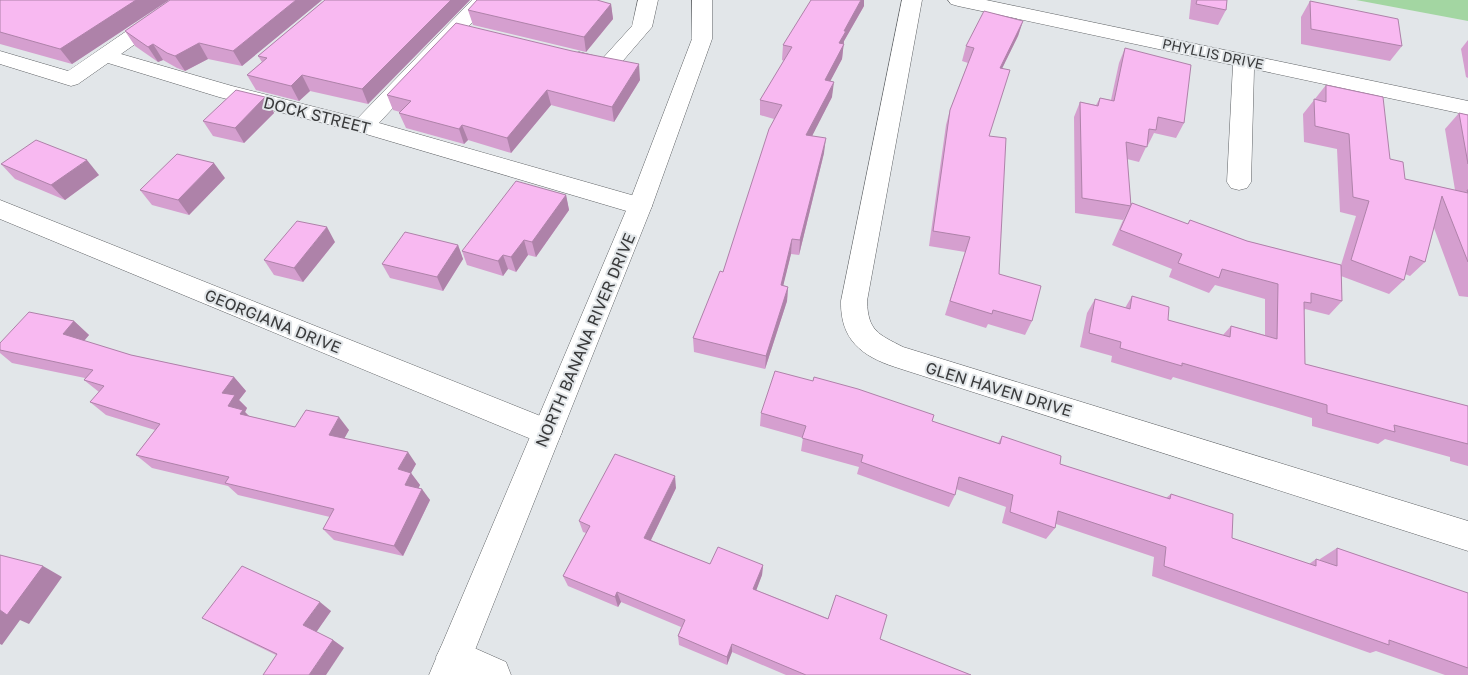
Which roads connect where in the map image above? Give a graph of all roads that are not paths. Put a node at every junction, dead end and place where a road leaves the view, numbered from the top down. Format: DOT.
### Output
graph roads {
  1 [pos="185,0"];
  2 [pos="483,0"];
  3 [pos="648,0"];
  4 [pos="702,0"];
  5 [pos="912,0"];
  6 [pos="958,0"];
  7 [pos="560,54"];
  8 [pos="105,56"];
  9 [pos="0,57"];
  10 [pos="1244,61"];
  11 [pos="246,76"];
  12 [pos="227,92"];
  13 [pos="1468,108"];
  14 [pos="363,126"];
  15 [pos="1239,182"];
  16 [pos="640,206"];
  17 [pos="0,209"];
  18 [pos="546,432"];
  19 [pos="1468,536"];
  20 [pos="450,666"];
  21 [pos="493,675"];
  1 -- 8 [label="street"];
  2 -- 14 [label="street"];
  3 -- 7 [label="street"];
  4 -- 16 [label="street, NORTH BANANA RIVER DRIVE"];
  5 -- 19 [label="street, GLEN HAVEN DRIVE"];
  6 -- 10 [label="street, PHYLLIS DRIVE"];
  8 -- 9 [label="street"];
  8 -- 12 [label="street, DOCK STREET"];
  10 -- 13 [label="street, PHYLLIS DRIVE"];
  10 -- 15 [label="street"];
  11 -- 12 [label="street"];
  12 -- 14 [label="street, DOCK STREET"];
  14 -- 16 [label="street, DOCK STREET"];
  16 -- 18 [label="street, NORTH BANANA RIVER DRIVE"];
  17 -- 18 [label="street, GEORGIANA DRIVE"];
  18 -- 20 [label="street, NORTH BANANA RIVER DRIVE"];
  20 -- 21 [label="street"];
}
